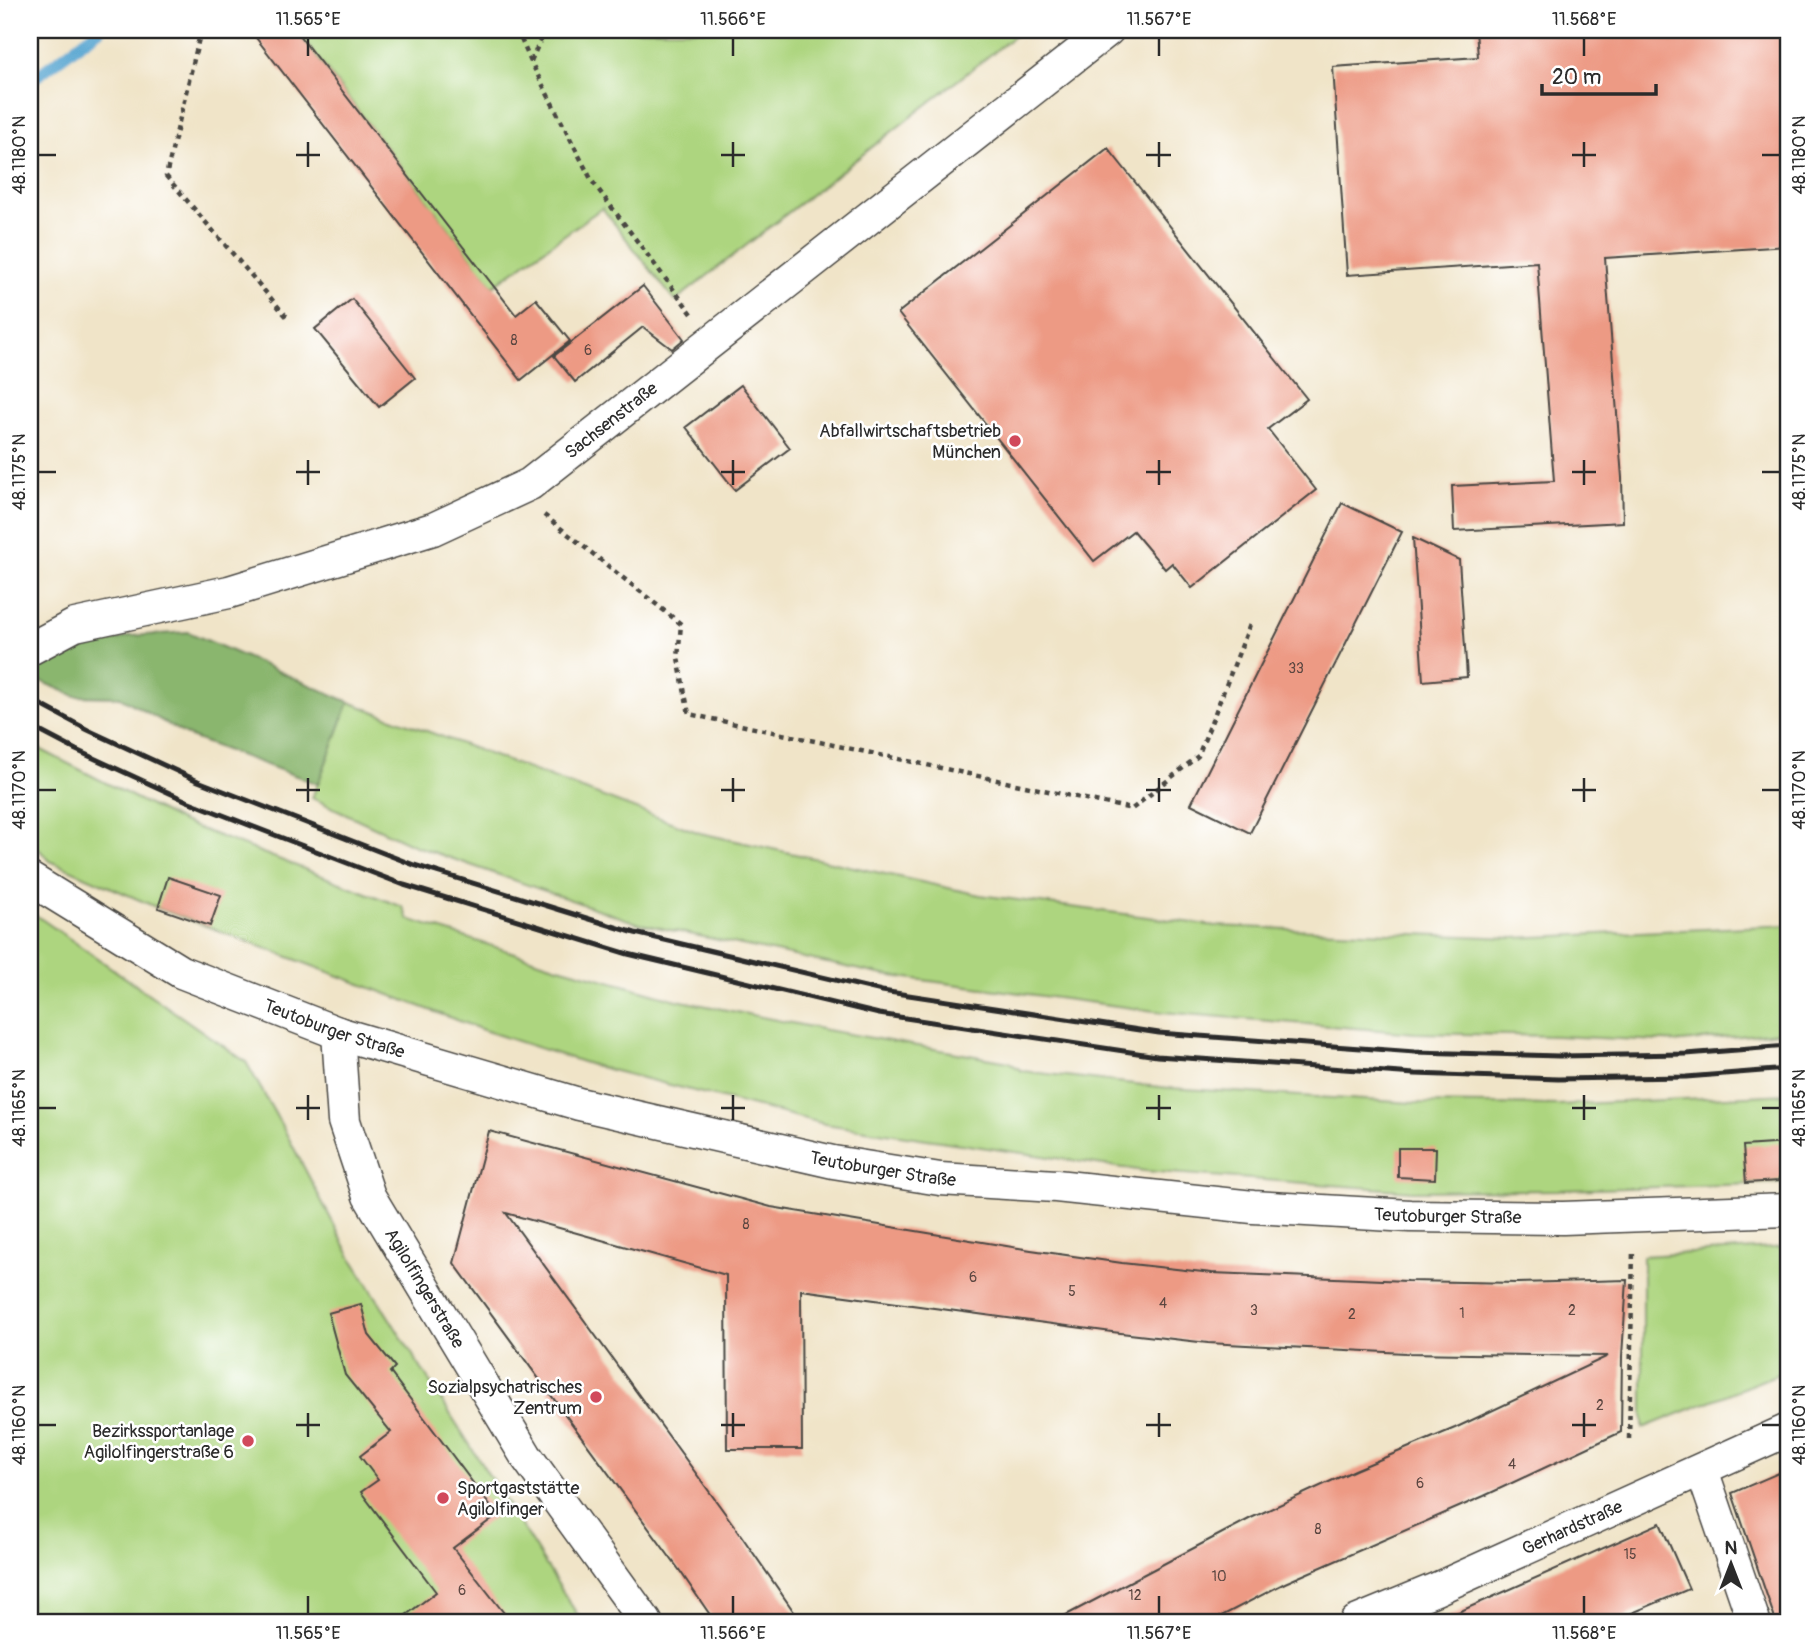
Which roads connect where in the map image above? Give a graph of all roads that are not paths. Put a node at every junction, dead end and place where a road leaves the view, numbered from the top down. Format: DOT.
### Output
graph roads {
  1 [pos="1108,30"];
  2 [pos="30,649"];
  3 [pos="30,879"];
  4 [pos="338,1032"];
  5 [pos="1788,1210"];
  6 [pos="1788,1430"];
  7 [pos="1702,1470"];
  8 [pos="646,1622"];
  9 [pos="1356,1622"];
  10 [pos="1754,1622"];
  1 -- 2 [label="street, Sachsenstraße"];
  3 -- 4 [label="street, Teutoburger Straße"];
  4 -- 5 [label="street, Teutoburger Straße"];
  4 -- 8 [label="street, Agilolfingerstraße"];
  6 -- 7 [label="street, Gerhardstraße"];
  7 -- 9 [label="street, Gerhardstraße"];
  7 -- 10 [label="street"];
}
